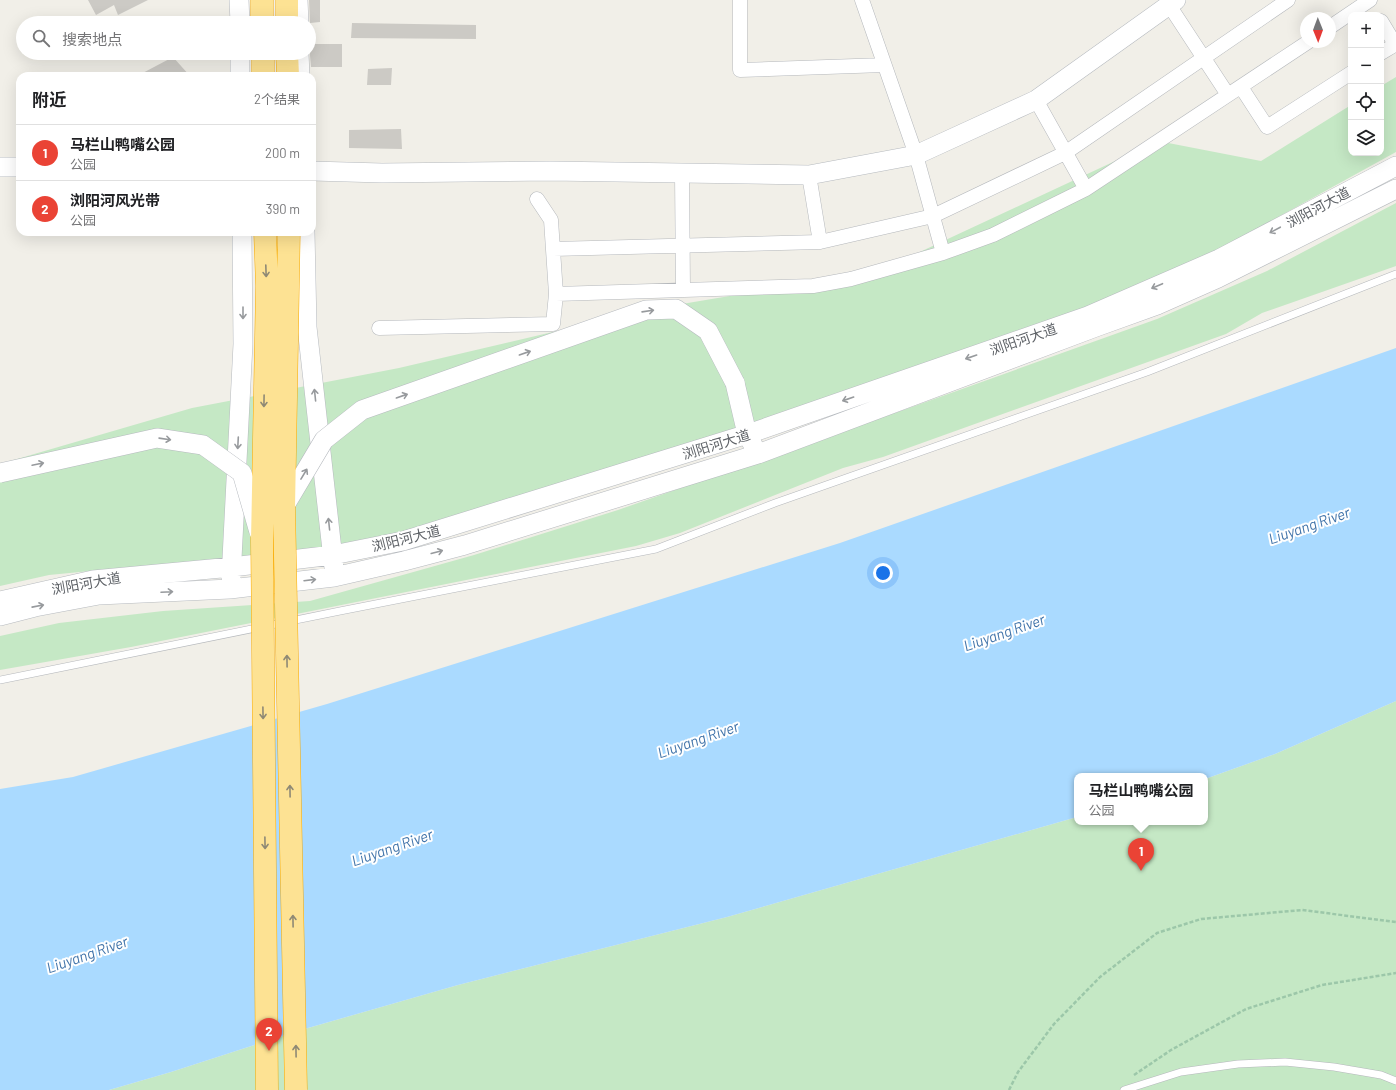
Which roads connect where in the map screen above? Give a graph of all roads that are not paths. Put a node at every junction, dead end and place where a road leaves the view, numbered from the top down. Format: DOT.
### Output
graph roads {
  1 [pos="239,0"];
  2 [pos="262,0"];
  3 [pos="287,0"];
  4 [pos="298,0"];
  5 [pos="740,0"];
  6 [pos="862,0"];
  7 [pos="1288,0"];
  8 [pos="1369,0"];
  9 [pos="1172,2"];
  10 [pos="1375,12"];
  11 [pos="240,16"];
  12 [pos="262,16"];
  13 [pos="287,16"];
  14 [pos="299,16"];
  15 [pos="1336,23"];
  16 [pos="1384,26"];
  17 [pos="1396,44"];
  18 [pos="1300,47"];
  19 [pos="1384,52"];
  20 [pos="1203,57"];
  21 [pos="240,60"];
  22 [pos="263,60"];
  23 [pos="287,60"];
  24 [pos="300,60"];
  25 [pos="884,65"];
  26 [pos="240,72"];
  27 [pos="263,72"];
  28 [pos="288,72"];
  29 [pos="300,72"];
  30 [pos="1348,75"];
  31 [pos="1241,87"];
  32 [pos="1228,96"];
  33 [pos="1036,100"];
  34 [pos="1065,153"];
  35 [pos="916,155"];
  36 [pos="1396,166"];
  37 [pos="0,167"];
  38 [pos="16,168"];
  39 [pos="316,171"];
  40 [pos="682,173"];
  41 [pos="809,175"];
  42 [pos="1086,189"];
  43 [pos="1396,189"];
  44 [pos="537,199"];
  45 [pos="933,216"];
  46 [pos="242,236"];
  47 [pos="265,236"];
  48 [pos="289,236"];
  49 [pos="304,236"];
  50 [pos="820,242"];
  51 [pos="683,245"];
  52 [pos="553,249"];
  53 [pos="943,253"];
  54 [pos="1396,274"];
  55 [pos="683,290"];
  56 [pos="556,294"];
  57 [pos="379,328"];
  58 [pos="747,434"];
  59 [pos="758,454"];
  60 [pos="0,473"];
  61 [pos="284,507"];
  62 [pos="262,541"];
  63 [pos="333,554"];
  64 [pos="232,567"];
  65 [pos="334,577"];
  66 [pos="230,589"];
  67 [pos="0,601"];
  68 [pos="0,616"];
  69 [pos="0,680"];
  70 [pos="1396,1081"];
  71 [pos="267,1090"];
  72 [pos="296,1090"];
  73 [pos="1124,1090"];
  1 -- 11 [label="main road"];
  2 -- 12 [label="highway"];
  3 -- 13 [label="highway"];
  4 -- 14 [label="main road"];
  5 -- 25 [label="street"];
  6 -- 25 [label="street"];
  7 -- 20 [label="street"];
  8 -- 10 [label="street"];
  8 -- 15 [label="street"];
  9 -- 20 [label="street"];
  9 -- 33 [label="main road"];
  16 -- 17 [label="street"];
  17 -- 19 [label="street"];
  18 -- 31 [label="street"];
  20 -- 32 [label="street"];
  20 -- 34 [label="street"];
  21 -- 26 [label="main road"];
  22 -- 27 [label="highway"];
  23 -- 28 [label="highway"];
  24 -- 29 [label="main road"];
  25 -- 35 [label="street"];
  30 -- 31 [label="street"];
  31 -- 32 [label="street"];
  32 -- 42 [label="street"];
  33 -- 34 [label="street"];
  33 -- 35 [label="main road"];
  34 -- 42 [label="street"];
  34 -- 45 [label="street"];
  35 -- 41 [label="main road"];
  35 -- 45 [label="street"];
  36 -- 58 [label="main road, 浏阳河大道, one-way"];
  37 -- 38 [label="main road"];
  39 -- 40 [label="main road"];
  40 -- 41 [label="main road"];
  40 -- 51 [label="street"];
  41 -- 50 [label="street"];
  42 -- 53 [label="street"];
  43 -- 59 [label="main road, 浏阳河大道"];
  44 -- 52 [label="street"];
  45 -- 50 [label="street"];
  45 -- 53 [label="street"];
  46 -- 64 [label="main road, one-way"];
  47 -- 62 [label="highway, one-way, bridge"];
  48 -- 61 [label="highway, bridge"];
  63 -- 49 [label="main road, one-way"];
  50 -- 51 [label="street"];
  51 -- 52 [label="street"];
  51 -- 55 [label="street"];
  52 -- 56 [label="street"];
  53 -- 55 [label="street"];
  54 -- 69 [label="lane"];
  55 -- 56 [label="street"];
  56 -- 57 [label="street"];
  58 -- 59 [label="main road"];
  61 -- 58 [label="main road, one-way, bridge"];
  58 -- 63 [label="main road, 浏阳河大道"];
  65 -- 59 [label="main road, 浏阳河大道, one-way"];
  60 -- 62 [label="main road, one-way, bridge"];
  72 -- 61 [label="highway, one-way, bridge"];
  62 -- 71 [label="highway, one-way, bridge"];
  63 -- 64 [label="main road, 浏阳河大道"];
  63 -- 65 [label="main road"];
  64 -- 66 [label="main road"];
  64 -- 67 [label="main road, 浏阳河大道"];
  66 -- 65 [label="main road, 浏阳河大道, one-way"];
  68 -- 66 [label="main road, 浏阳河大道, one-way"];
  70 -- 73 [label="lane"];
}
